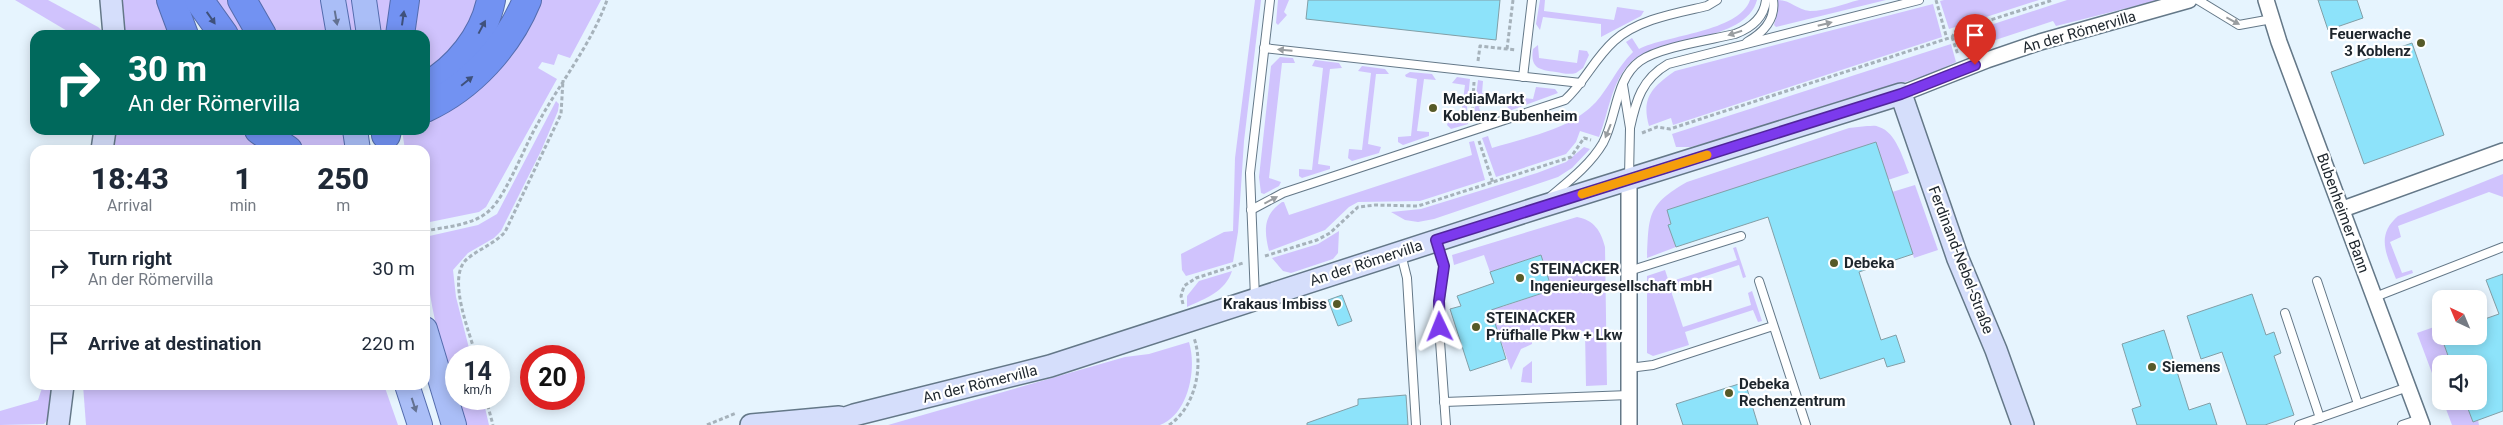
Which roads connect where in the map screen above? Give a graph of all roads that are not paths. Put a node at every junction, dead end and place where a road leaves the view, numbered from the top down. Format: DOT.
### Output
graph roads {
  1 [pos="111,0"];
  2 [pos="171,0"];
  3 [pos="199,0"];
  4 [pos="242,0"];
  5 [pos="333,0"];
  6 [pos="364,0"];
  7 [pos="405,0"];
  8 [pos="491,0"];
  9 [pos="527,0"];
  10 [pos="1270,0"];
  11 [pos="1532,0"];
  12 [pos="1718,0"];
  13 [pos="1766,0"];
  14 [pos="1773,0"];
  15 [pos="1919,0"];
  16 [pos="2189,0"];
  17 [pos="2198,0"];
  18 [pos="2266,0"];
  19 [pos="2272,19"];
  20 [pos="114,30"];
  21 [pos="182,30"];
  22 [pos="220,30"];
  23 [pos="259,30"];
  24 [pos="338,30"];
  25 [pos="368,30"];
  26 [pos="401,30"];
  27 [pos="1741,46"];
  28 [pos="1264,48"];
  29 [pos="1524,76"];
  30 [pos="1582,83"];
  31 [pos="1623,85"];
  32 [pos="430,94"];
  33 [pos="1901,94"];
  34 [pos="430,99"];
  35 [pos="1630,128"];
  36 [pos="266,135"];
  37 [pos="281,145"];
  38 [pos="2503,151"];
  39 [pos="1629,179"];
  40 [pos="1537,208"];
  41 [pos="2343,209"];
  42 [pos="1251,210"];
  43 [pos="1741,236"];
  44 [pos="1436,240"];
  45 [pos="2503,247"];
  46 [pos="1400,252"];
  47 [pos="1629,271"];
  48 [pos="1759,281"];
  49 [pos="2317,281"];
  50 [pos="2375,297"];
  51 [pos="1255,300"];
  52 [pos="2285,312"];
  53 [pos="1773,326"];
  54 [pos="430,346"];
  55 [pos="1629,368"];
  56 [pos="2408,387"];
  57 [pos="62,390"];
  58 [pos="72,390"];
  59 [pos="409,390"];
  60 [pos="1629,395"];
  61 [pos="1444,402"];
  62 [pos="2358,404"];
  63 [pos="854,415"];
  64 [pos="2320,418"];
  65 [pos="2421,422"];
  66 [pos="58,425"];
  67 [pos="73,425"];
  68 [pos="420,425"];
  69 [pos="454,425"];
  70 [pos="751,425"];
  71 [pos="825,425"];
  72 [pos="1416,425"];
  73 [pos="1446,425"];
  74 [pos="1629,425"];
  75 [pos="1806,425"];
  76 [pos="2023,425"];
  77 [pos="2299,425"];
  78 [pos="2402,425"];
  1 -- 20 [label="street"];
  2 -- 21 [label="highway"];
  3 -- 22 [label="highway, one-way"];
  4 -- 23 [label="highway"];
  5 -- 24 [label="main road, one-way"];
  6 -- 25 [label="main road"];
  26 -- 7 [label="highway, one-way"];
  32 -- 8 [label="highway, one-way"];
  34 -- 9 [label="highway, one-way"];
  10 -- 28 [label="lane"];
  11 -- 29 [label="lane"];
  12 -- 30 [label="lane"];
  13 -- 31 [label="lane, one-way"];
  14 -- 27 [label="lane"];
  27 -- 15 [label="lane, one-way"];
  16 -- 33 [label="street, An der Römervilla"];
  17 -- 19 [label="lane, one-way"];
  18 -- 19 [label="street, Bubenheimer Bann"];
  19 -- 41 [label="street, Bubenheimer Bann"];
  27 -- 35 [label="lane"];
  29 -- 28 [label="lane, one-way"];
  28 -- 42 [label="lane"];
  29 -- 30 [label="lane"];
  42 -- 30 [label="lane, one-way"];
  31 -- 35 [label="lane"];
  31 -- 40 [label="lane, one-way"];
  33 -- 39 [label="street, An der Römervilla"];
  33 -- 76 [label="street, Ferdinand-Nebel-Straße"];
  35 -- 39 [label="lane"];
  36 -- 37 [label="highway"];
  38 -- 41 [label="street"];
  39 -- 40 [label="street, An der Römervilla"];
  39 -- 47 [label="street"];
  40 -- 44 [label="street, An der Römervilla"];
  41 -- 50 [label="street, Bubenheimer Bann"];
  42 -- 51 [label="lane"];
  43 -- 47 [label="lane"];
  44 -- 46 [label="street, An der Römervilla"];
  44 -- 61 [label="lane"];
  45 -- 50 [label="lane"];
  46 -- 51 [label="street, An der Römervilla"];
  46 -- 72 [label="lane"];
  47 -- 55 [label="street"];
  48 -- 53 [label="lane"];
  49 -- 62 [label="lane"];
  50 -- 56 [label="street, Bubenheimer Bann"];
  51 -- 63 [label="street, An der Römervilla"];
  52 -- 64 [label="lane"];
  53 -- 55 [label="lane"];
  53 -- 75 [label="lane"];
  54 -- 69 [label="main road"];
  55 -- 60 [label="street"];
  56 -- 62 [label="lane"];
  56 -- 65 [label="street, Bubenheimer Bann"];
  57 -- 66 [label="street"];
  58 -- 67 [label="street"];
  59 -- 68 [label="main road, one-way"];
  60 -- 61 [label="lane"];
  60 -- 74 [label="street"];
  61 -- 73 [label="lane"];
  62 -- 64 [label="lane"];
  63 -- 70 [label="street, An der Römervilla"];
  63 -- 71 [label="street, An der Römervilla"];
  64 -- 77 [label="lane"];
  65 -- 78 [label="lane"];
}
